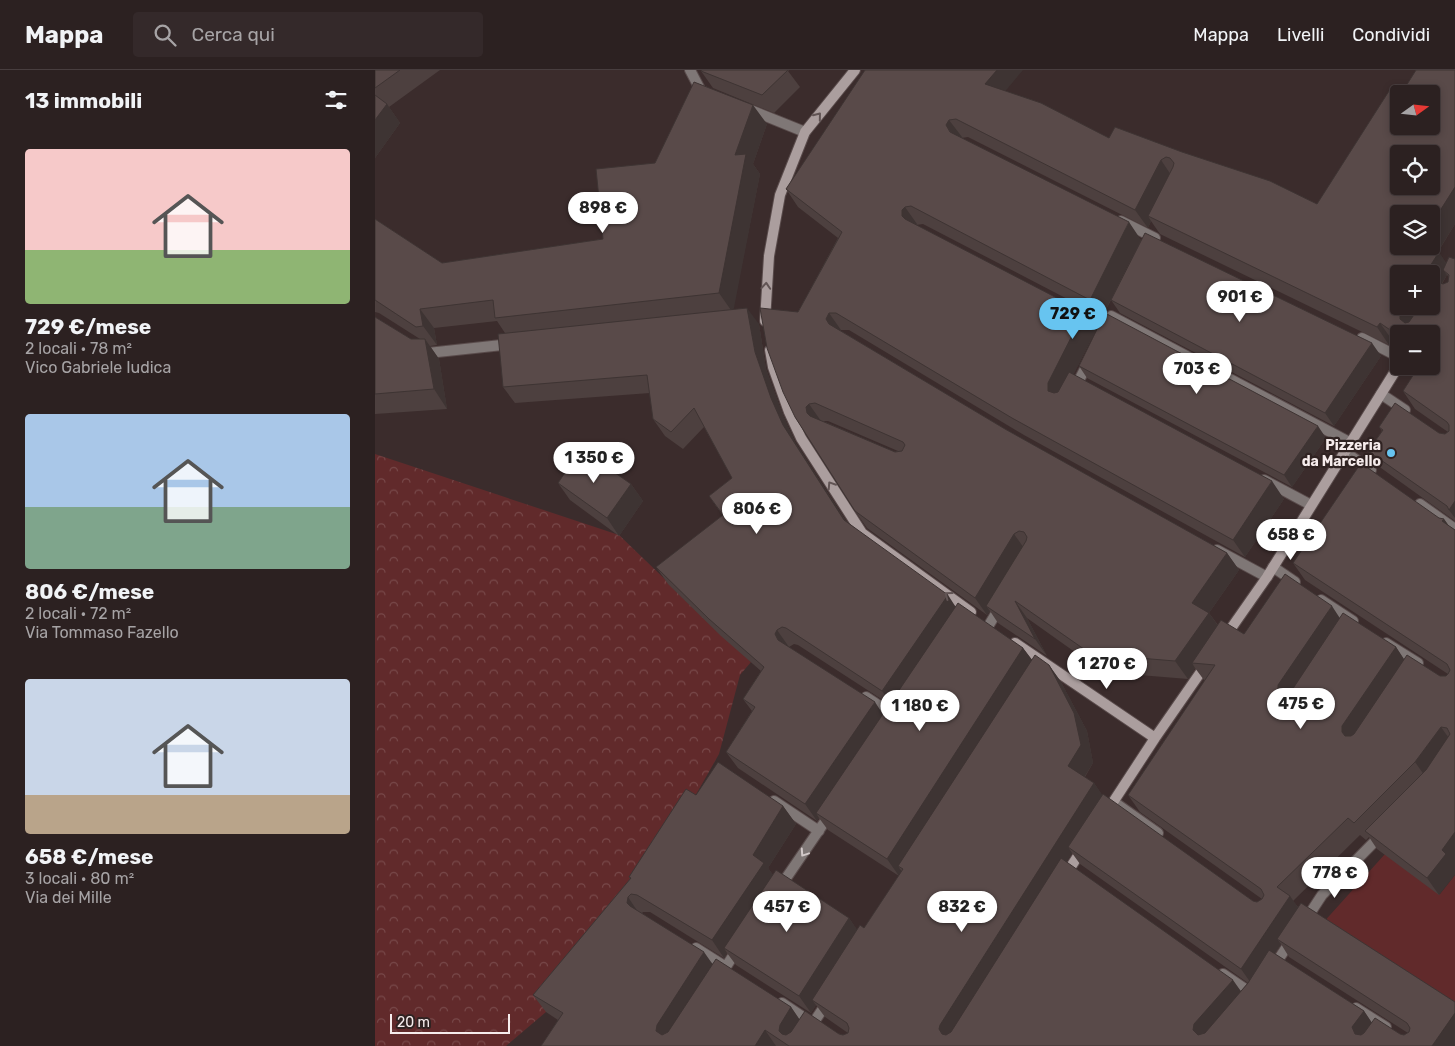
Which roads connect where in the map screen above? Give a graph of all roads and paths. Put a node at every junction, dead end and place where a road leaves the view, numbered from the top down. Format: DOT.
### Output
graph roads {
  1 [pos="690,70"];
  2 [pos="855,70"];
  3 [pos="710,94"];
  4 [pos="736,104"];
  5 [pos="805,132"];
  6 [pos="1107,214"];
  7 [pos="1153,238"];
  8 [pos="1071,309"];
  9 [pos="1355,335"];
  10 [pos="526,342"];
  11 [pos="413,343"];
  12 [pos="1390,352"];
  13 [pos="1092,354"];
  14 [pos="1393,375"];
  15 [pos="1381,394"];
  16 [pos="1071,396"];
  17 [pos="1414,416"];
  18 [pos="1351,443"];
  19 [pos="1345,452"];
  20 [pos="1251,473"];
  21 [pos="1376,474"];
  22 [pos="1408,496"];
  23 [pos="1311,506"];
  24 [pos="1455,528"];
  25 [pos="1206,544"];
  26 [pos="1273,567"];
  27 [pos="1267,577"];
  28 [pos="1008,594"];
  29 [pos="1354,626"];
  30 [pos="997,631"];
  31 [pos="1377,637"];
  32 [pos="1418,667"];
  33 [pos="857,691"];
  34 [pos="896,717"];
  35 [pos="1155,738"];
  36 [pos="765,795"];
  37 [pos="1114,802"];
  38 [pos="835,806"];
  39 [pos="1391,825"];
  40 [pos="1098,826"];
  41 [pos="819,831"];
  42 [pos="1168,840"];
  43 [pos="1087,842"];
  44 [pos="1061,883"];
  45 [pos="775,895"];
  46 [pos="686,942"];
  47 [pos="742,943"];
  48 [pos="1215,968"];
  49 [pos="730,969"];
  50 [pos="716,983"];
  51 [pos="831,995"];
  52 [pos="773,998"];
  53 [pos="1345,1001"];
  54 [pos="817,1022"];
  55 [pos="1387,1031"];
  56 [pos="798,1046"];
  1 -- 3 [label="street"];
  5 -- 2 [label="main road, one-way"];
  4 -- 5 [label="street"];
  30 -- 5 [label="main road, one-way"];
  6 -- 7 [label="street"];
  8 -- 18 [label="street"];
  9 -- 12 [label="street"];
  10 -- 11 [label="street"];
  13 -- 16 [label="street"];
  14 -- 15 [label="main road"];
  15 -- 17 [label="street"];
  15 -- 18 [label="main road"];
  18 -- 19 [label="main road"];
  19 -- 21 [label="street"];
  19 -- 23 [label="main road"];
  20 -- 23 [label="street"];
  22 -- 24 [label="street"];
  23 -- 26 [label="main road"];
  25 -- 27 [label="street"];
  26 -- 27 [label="main road"];
  26 -- 29 [label="street"];
  27 -- 35 [label="main road"];
  28 -- 30 [label="street"];
  30 -- 35 [label="main road"];
  31 -- 32 [label="street"];
  33 -- 34 [label="street"];
  35 -- 37 [label="main road"];
  36 -- 41 [label="street"];
  37 -- 40 [label="main road"];
  37 -- 42 [label="street"];
  38 -- 41 [label="street"];
  39 -- 48 [label="street"];
  41 -- 45 [label="street, one-way"];
  43 -- 44 [label="main road"];
  46 -- 49 [label="street"];
  47 -- 49 [label="street"];
  49 -- 50 [label="street"];
  51 -- 54 [label="street"];
  52 -- 54 [label="street"];
  53 -- 55 [label="street"];
  54 -- 56 [label="street"];
}
